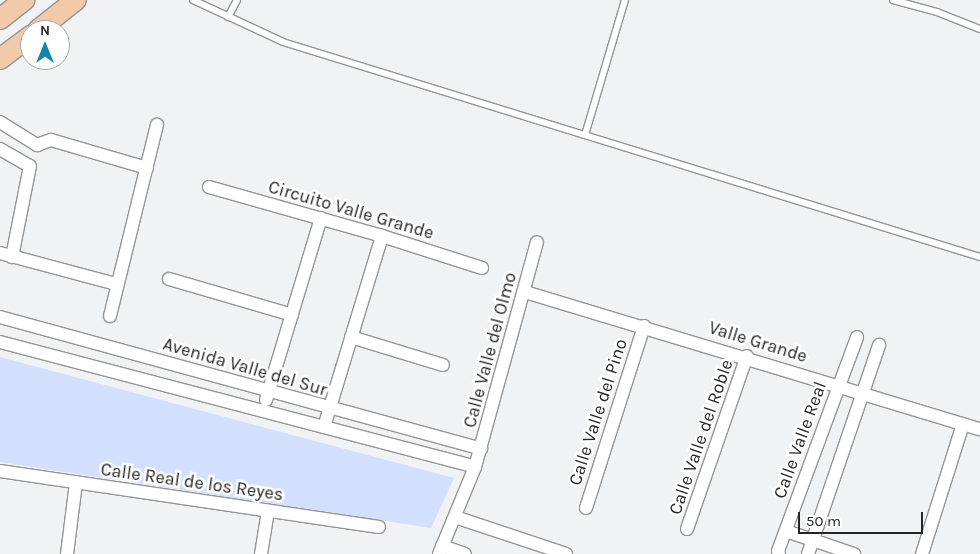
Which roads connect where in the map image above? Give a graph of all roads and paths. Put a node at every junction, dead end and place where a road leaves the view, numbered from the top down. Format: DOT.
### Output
graph roads {
  1 [pos="24,0"];
  2 [pos="76,0"];
  3 [pos="193,0"];
  4 [pos="237,0"];
  5 [pos="625,0"];
  6 [pos="892,0"];
  7 [pos="228,17"];
  8 [pos="0,19"];
  9 [pos="51,20"];
  10 [pos="980,28"];
  11 [pos="20,44"];
  12 [pos="0,59"];
  13 [pos="1,124"];
  14 [pos="158,125"];
  15 [pos="585,136"];
  16 [pos="0,149"];
  17 [pos="146,168"];
  18 [pos="209,188"];
  19 [pos="321,218"];
  20 [pos="382,236"];
  21 [pos="537,242"];
  22 [pos="6,255"];
  23 [pos="980,257"];
  24 [pos="482,268"];
  25 [pos="169,278"];
  26 [pos="116,284"];
  27 [pos="525,292"];
  28 [pos="292,315"];
  29 [pos="110,316"];
  30 [pos="0,317"];
  31 [pos="644,326"];
  32 [pos="857,337"];
  33 [pos="351,338"];
  34 [pos="0,342"];
  35 [pos="879,345"];
  36 [pos="111,348"];
  37 [pos="748,356"];
  38 [pos="443,365"];
  39 [pos="106,369"];
  40 [pos="838,384"];
  41 [pos="268,392"];
  42 [pos="862,393"];
  43 [pos="330,409"];
  44 [pos="263,410"];
  45 [pos="963,424"];
  46 [pos="324,427"];
  47 [pos="980,429"];
  48 [pos="481,449"];
  49 [pos="475,467"];
  50 [pos="0,471"];
  51 [pos="76,483"];
  52 [pos="586,508"];
  53 [pos="268,511"];
  54 [pos="455,517"];
  55 [pos="379,526"];
  56 [pos="687,529"];
  57 [pos="786,532"];
  58 [pos="813,540"];
  59 [pos="440,550"];
  60 [pos="67,554"];
  61 [pos="260,554"];
  62 [pos="465,554"];
  63 [pos="566,554"];
  64 [pos="779,554"];
  65 [pos="808,554"];
  66 [pos="854,554"];
  67 [pos="922,554"];
  1 -- 8 [label="main road"];
  2 -- 9 [label="main road"];
  3 -- 7 [label="lane"];
  4 -- 7 [label="lane"];
  5 -- 15 [label="lane"];
  6 -- 10 [label="lane"];
  7 -- 15 [label="lane"];
  11 -- 12 [label="main road"];
  13 -- 17 [label="street"];
  14 -- 17 [label="street"];
  15 -- 23 [label="lane"];
  16 -- 22 [label="street"];
  17 -- 26 [label="street"];
  18 -- 19 [label="street, Circuito Valle Grande"];
  19 -- 20 [label="street, Circuito Valle Grande"];
  19 -- 28 [label="street"];
  20 -- 24 [label="street, Circuito Valle Grande"];
  20 -- 33 [label="street"];
  21 -- 27 [label="street, Calle Valle del Olmo"];
  22 -- 26 [label="street"];
  25 -- 28 [label="street"];
  26 -- 29 [label="street"];
  27 -- 31 [label="street, Valle Grande"];
  27 -- 48 [label="street, Calle Valle del Olmo"];
  28 -- 41 [label="street"];
  30 -- 36 [label="street, Avenida Valle del Sur"];
  31 -- 37 [label="street, Valle Grande"];
  31 -- 52 [label="street, Calle Valle del Pino"];
  32 -- 40 [label="street, Calle Valle Real"];
  33 -- 38 [label="street"];
  33 -- 43 [label="street"];
  34 -- 39 [label="street, Avenida Valle del Sur"];
  35 -- 42 [label="street"];
  36 -- 39 [label="street"];
  36 -- 41 [label="street, Avenida Valle del Sur"];
  37 -- 40 [label="street, Valle Grande"];
  37 -- 56 [label="street, Calle Valle del Roble"];
  39 -- 44 [label="street, Avenida Valle del Sur"];
  40 -- 42 [label="street, Valle Grande"];
  40 -- 57 [label="street, Calle Valle Real"];
  41 -- 43 [label="street, Avenida Valle del Sur"];
  41 -- 44 [label="street"];
  42 -- 45 [label="street, Valle Grande"];
  42 -- 58 [label="street"];
  43 -- 46 [label="street"];
  43 -- 48 [label="street, Avenida Valle del Sur"];
  44 -- 46 [label="street, Avenida Valle del Sur"];
  45 -- 47 [label="street, Valle Grande"];
  45 -- 67 [label="street"];
  46 -- 49 [label="street, Avenida Valle del Sur"];
  48 -- 49 [label="street, Calle Valle del Olmo"];
  49 -- 54 [label="street, Calle Valle del Olmo"];
  50 -- 51 [label="street, Calle Real de los Reyes"];
  51 -- 53 [label="street, Calle Real de los Reyes"];
  51 -- 60 [label="street"];
  53 -- 55 [label="street, Calle Real de los Reyes"];
  53 -- 61 [label="street"];
  54 -- 59 [label="street, Calle Valle del Olmo"];
  54 -- 63 [label="street"];
  57 -- 58 [label="street"];
  57 -- 64 [label="street, Calle Valle Real"];
  58 -- 65 [label="street"];
  58 -- 66 [label="street"];
  59 -- 62 [label="street"];
}
